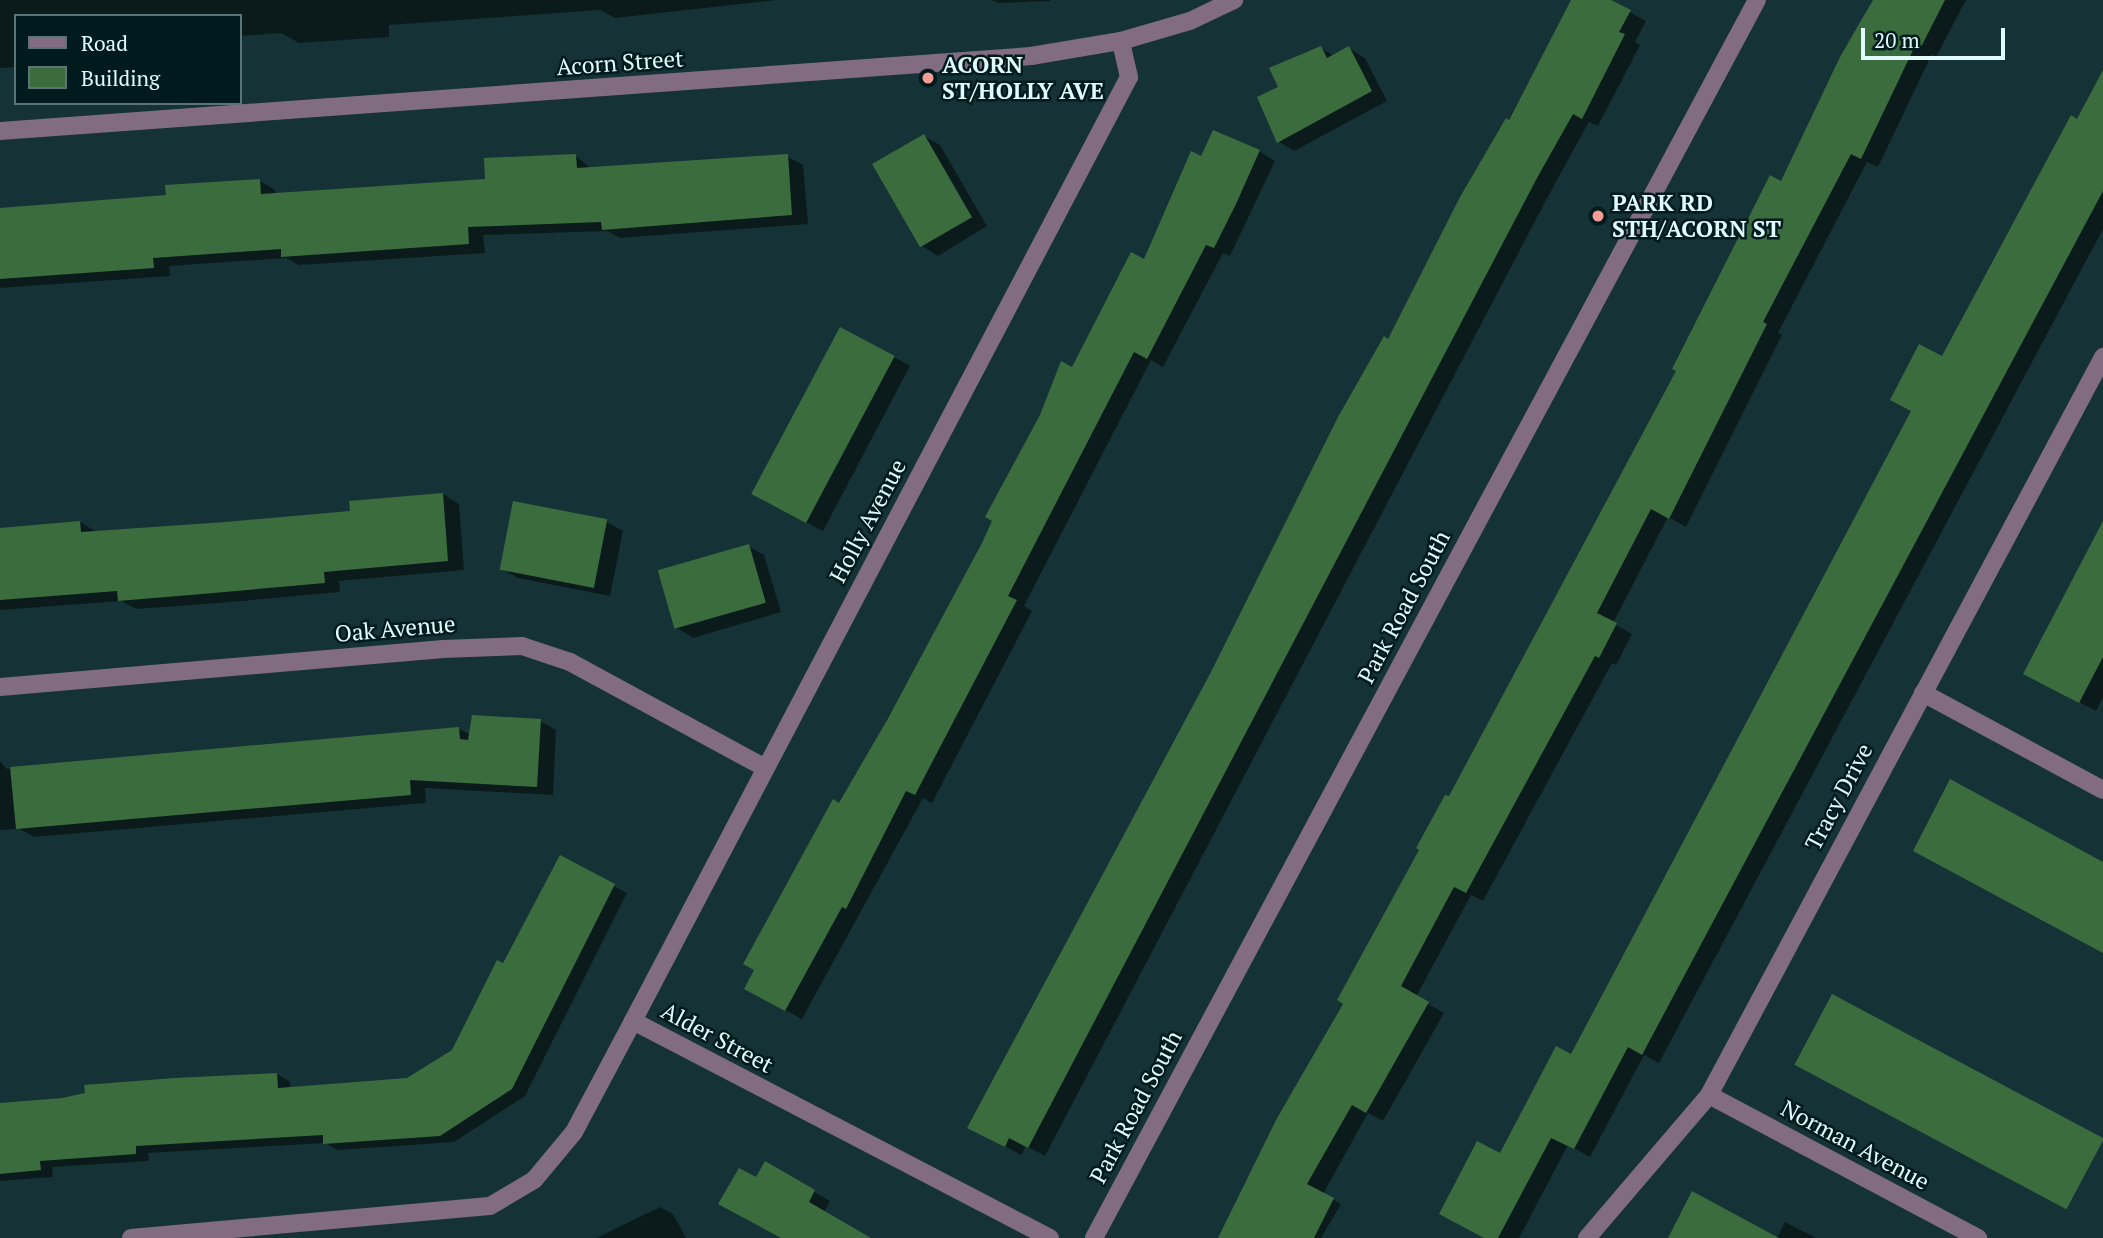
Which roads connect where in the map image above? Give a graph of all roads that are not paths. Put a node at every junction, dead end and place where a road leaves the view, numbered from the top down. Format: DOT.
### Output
graph roads {
  1 [pos="1234,0"];
  2 [pos="1753,1"];
  3 [pos="1121,41"];
  4 [pos="0,131"];
  5 [pos="2103,357"];
  6 [pos="0,687"];
  7 [pos="1923,693"];
  8 [pos="765,768"];
  9 [pos="2103,790"];
  10 [pos="633,1021"];
  11 [pos="1709,1095"];
  12 [pos="131,1238"];
  13 [pos="1050,1238"];
  14 [pos="1094,1238"];
  15 [pos="1587,1238"];
  16 [pos="1978,1238"];
  1 -- 3 [label="street, Acorn Street"];
  2 -- 14 [label="street, Park Road South"];
  3 -- 4 [label="street, Acorn Street"];
  3 -- 8 [label="street, Holly Avenue"];
  5 -- 7 [label="street, Tracy Drive"];
  6 -- 8 [label="street, Oak Avenue"];
  7 -- 9 [label="street"];
  7 -- 11 [label="street, Tracy Drive"];
  8 -- 10 [label="street, Holly Avenue"];
  10 -- 12 [label="street, Alder Street"];
  10 -- 13 [label="street, Alder Street"];
  11 -- 15 [label="street, Tracy Drive"];
  11 -- 16 [label="street, Norman Avenue"];
}
